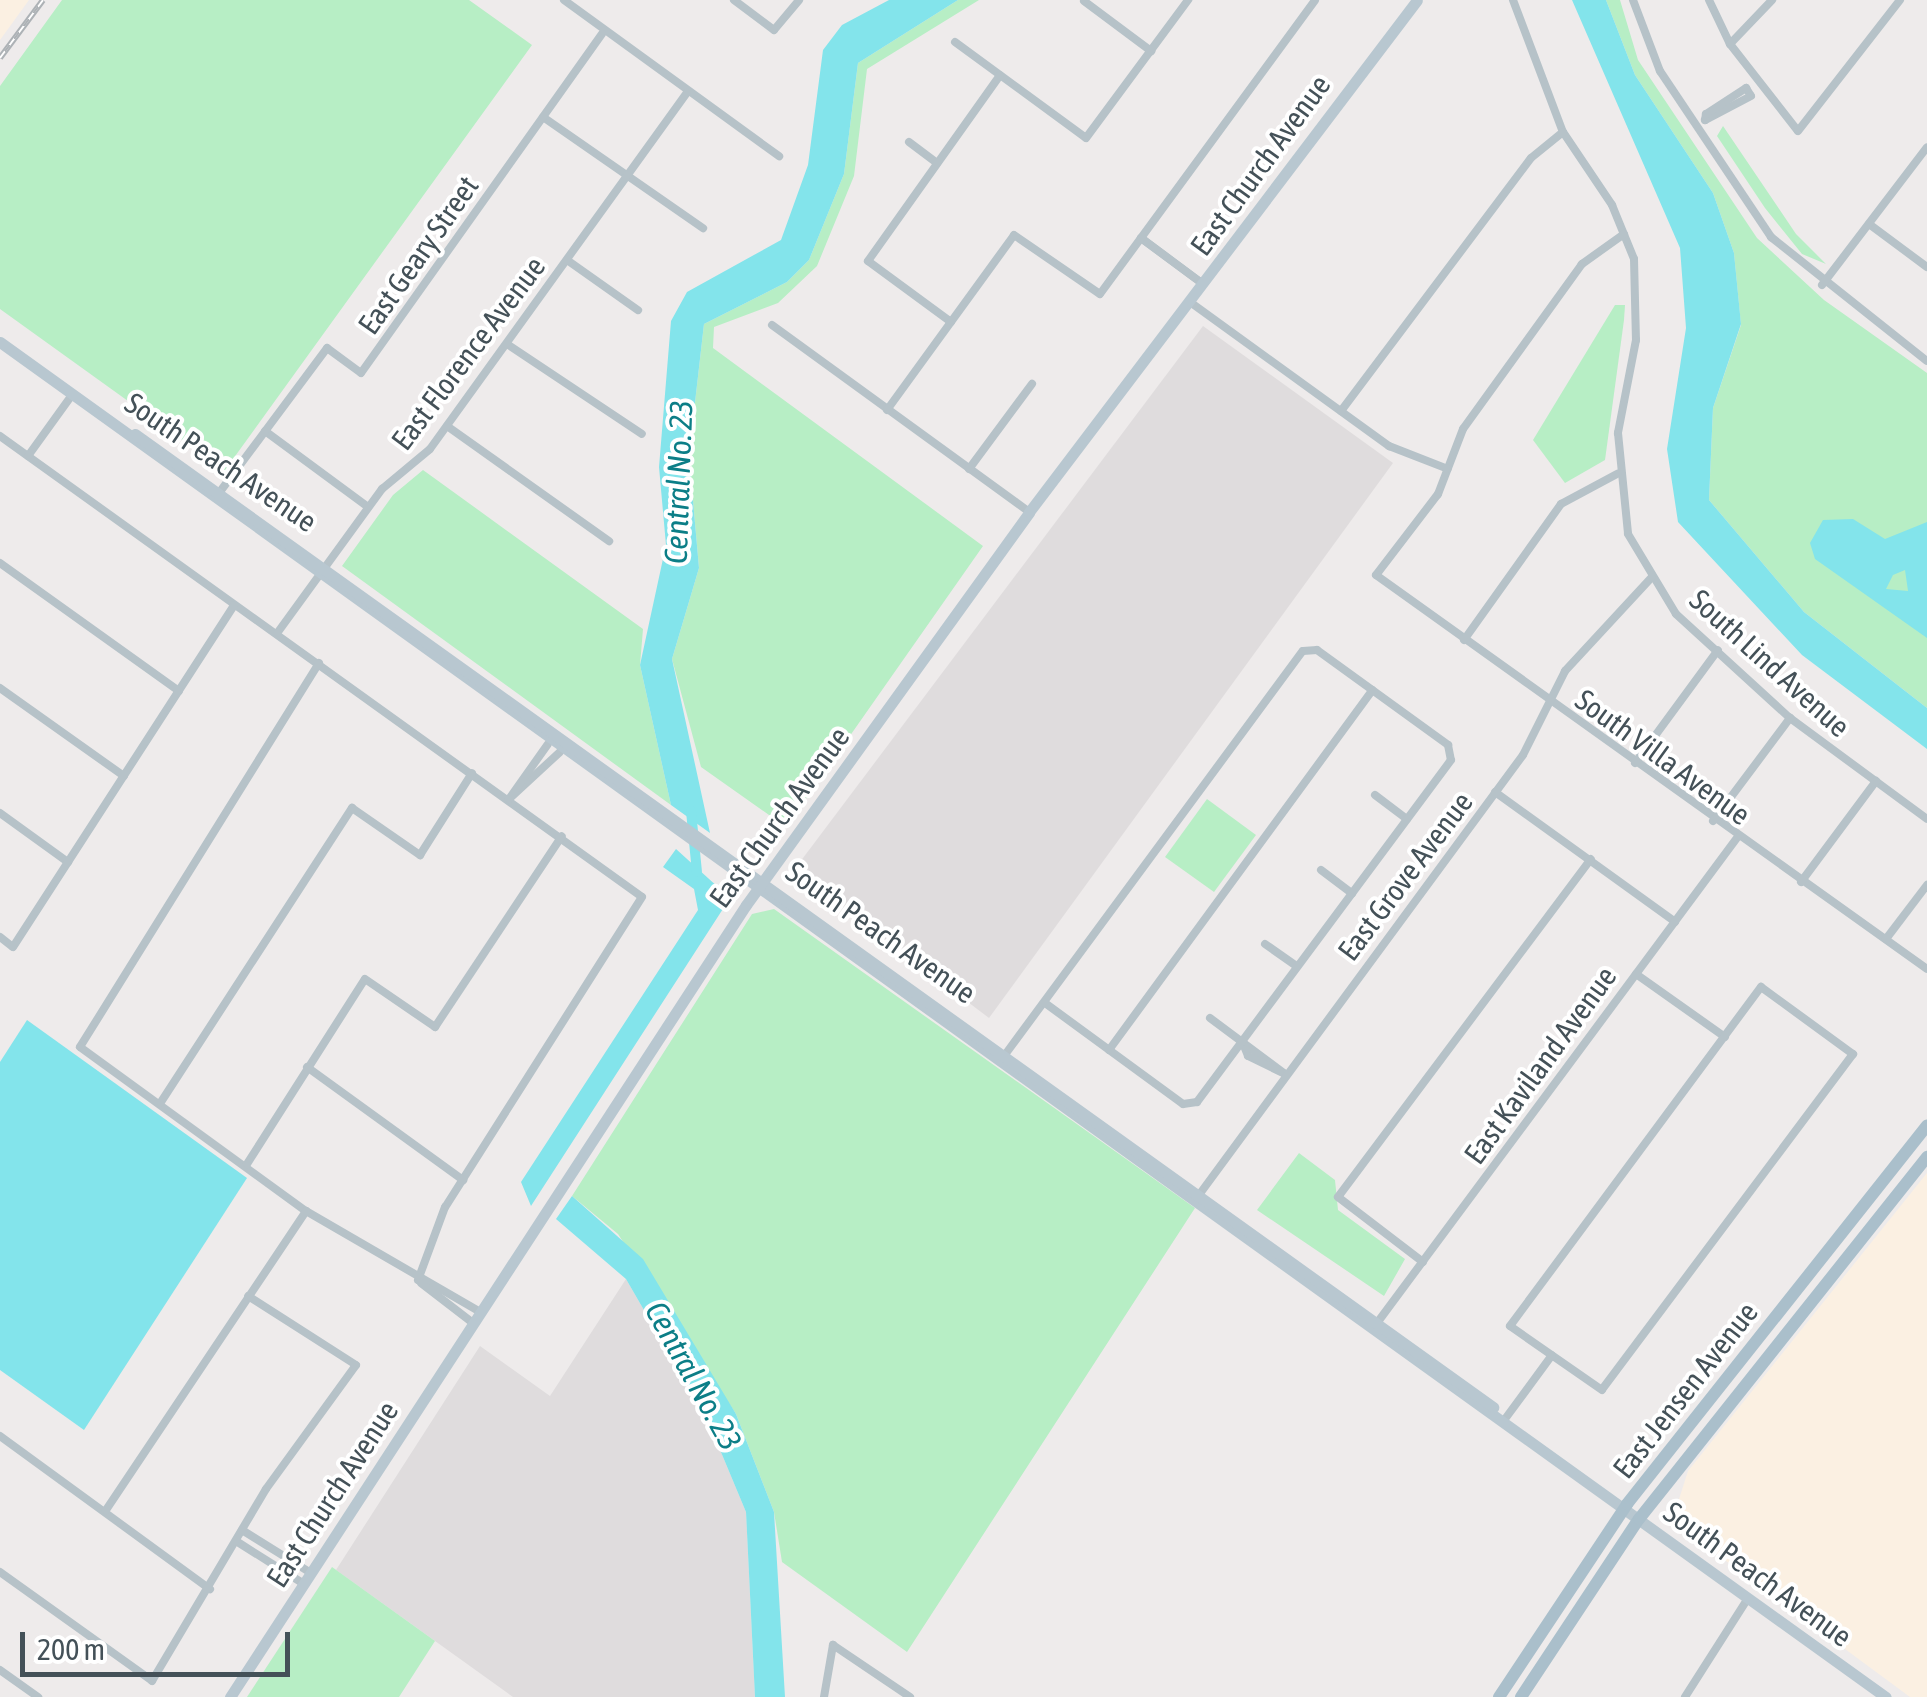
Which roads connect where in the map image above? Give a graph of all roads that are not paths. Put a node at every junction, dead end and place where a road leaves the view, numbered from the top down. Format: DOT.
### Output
graph roads {
  1 [pos="564,0"];
  2 [pos="734,0"];
  3 [pos="799,0"];
  4 [pos="1188,0"];
  5 [pos="1315,0"];
  6 [pos="1514,0"];
  7 [pos="1632,0"];
  8 [pos="1709,0"];
  9 [pos="1772,0"];
  10 [pos="1900,0"];
  11 [pos="1084,1"];
  12 [pos="1415,1"];
  13 [pos="602,34"];
  14 [pos="955,42"];
  15 [pos="1730,44"];
  16 [pos="1151,51"];
  17 [pos="1000,74"];
  18 [pos="1755,88"];
  19 [pos="686,93"];
  20 [pos="544,117"];
  21 [pos="1696,126"];
  22 [pos="1564,132"];
  23 [pos="909,142"];
  24 [pos="1927,147"];
  25 [pos="779,156"];
  26 [pos="938,163"];
  27 [pos="627,177"];
  28 [pos="1869,224"];
  29 [pos="703,228"];
  30 [pos="1624,234"];
  31 [pos="1141,238"];
  32 [pos="568,260"];
  33 [pos="1927,266"];
  34 [pos="1203,284"];
  35 [pos="1822,286"];
  36 [pos="1190,302"];
  37 [pos="638,310"];
  38 [pos="951,322"];
  39 [pos="772,325"];
  40 [pos="0,342"];
  41 [pos="507,344"];
  42 [pos="1927,361"];
  43 [pos="1032,384"];
  44 [pos="72,395"];
  45 [pos="887,410"];
  46 [pos="1341,411"];
  47 [pos="447,426"];
  48 [pos="266,431"];
  49 [pos="642,434"];
  50 [pos="0,436"];
  51 [pos="28,456"];
  52 [pos="969,469"];
  53 [pos="1448,469"];
  54 [pos="1618,474"];
  55 [pos="222,489"];
  56 [pos="368,507"];
  57 [pos="1028,512"];
  58 [pos="609,541"];
  59 [pos="0,564"];
  60 [pos="327,564"];
  61 [pos="319,575"];
  62 [pos="1650,578"];
  63 [pos="234,605"];
  64 [pos="278,632"];
  65 [pos="1464,640"];
  66 [pos="1292,642"];
  67 [pos="1307,649"];
  68 [pos="1718,650"];
  69 [pos="319,663"];
  70 [pos="0,688"];
  71 [pos="1372,690"];
  72 [pos="179,691"];
  73 [pos="1549,703"];
  74 [pos="1790,718"];
  75 [pos="548,744"];
  76 [pos="560,752"];
  77 [pos="1635,763"];
  78 [pos="472,773"];
  79 [pos="124,776"];
  80 [pos="1876,781"];
  81 [pos="633,786"];
  82 [pos="1495,792"];
  83 [pos="1375,795"];
  84 [pos="509,799"];
  85 [pos="0,813"];
  86 [pos="1407,819"];
  87 [pos="1927,819"];
  88 [pos="1713,821"];
  89 [pos="562,836"];
  90 [pos="1737,838"];
  91 [pos="1592,860"];
  92 [pos="68,862"];
  93 [pos="1321,870"];
  94 [pos="1801,882"];
  95 [pos="1927,884"];
  96 [pos="761,885"];
  97 [pos="1352,893"];
  98 [pos="1675,922"];
  99 [pos="0,937"];
  100 [pos="1886,939"];
  101 [pos="1266,944"];
  102 [pos="1297,966"];
  103 [pos="1927,968"];
  104 [pos="871,971"];
  105 [pos="1636,974"];
  106 [pos="1045,1004"];
  107 [pos="1210,1018"];
  108 [pos="964,1021"];
  109 [pos="1724,1037"];
  110 [pos="1242,1041"];
  111 [pos="1108,1050"];
  112 [pos="1008,1052"];
  113 [pos="1270,1056"];
  114 [pos="1262,1066"];
  115 [pos="307,1067"];
  116 [pos="1285,1074"];
  117 [pos="161,1102"];
  118 [pos="1927,1126"];
  119 [pos="1927,1157"];
  120 [pos="247,1164"];
  121 [pos="463,1180"];
  122 [pos="1201,1191"];
  123 [pos="1193,1202"];
  124 [pos="306,1211"];
  125 [pos="1423,1262"];
  126 [pos="418,1280"];
  127 [pos="248,1296"];
  128 [pos="476,1317"];
  129 [pos="1380,1319"];
  130 [pos="1552,1355"];
  131 [pos="1505,1419"];
  132 [pos="0,1436"];
  133 [pos="1627,1504"];
  134 [pos="106,1510"];
  135 [pos="1639,1520"];
  136 [pos="242,1530"];
  137 [pos="236,1541"];
  138 [pos="0,1572"];
  139 [pos="307,1579"];
  140 [pos="210,1589"];
  141 [pos="1748,1598"];
  142 [pos="0,1670"];
  143 [pos="38,1697"];
  144 [pos="230,1697"];
  145 [pos="824,1697"];
  146 [pos="909,1697"];
  147 [pos="1499,1697"];
  148 [pos="1520,1697"];
  149 [pos="1685,1697"];
  150 [pos="1886,1697"];
  1 -- 13 [label="street"];
  2 -- 3 [label="street"];
  4 -- 16 [label="street"];
  5 -- 31 [label="street"];
  6 -- 22 [label="street, South Lind Avenue"];
  7 -- 21 [label="street"];
  8 -- 15 [label="street"];
  9 -- 15 [label="street"];
  10 -- 18 [label="street"];
  11 -- 16 [label="street"];
  12 -- 34 [label="street, East Church Avenue"];
  13 -- 19 [label="street"];
  13 -- 20 [label="street, East Geary Street"];
  14 -- 17 [label="street"];
  15 -- 18 [label="street"];
  16 -- 17 [label="street"];
  17 -- 26 [label="street"];
  18 -- 21 [label="street"];
  19 -- 25 [label="street"];
  19 -- 27 [label="street, East Florence Avenue"];
  20 -- 27 [label="street"];
  20 -- 48 [label="street, East Geary Street"];
  21 -- 35 [label="street"];
  22 -- 30 [label="street, South Lind Avenue"];
  22 -- 46 [label="street"];
  23 -- 26 [label="street"];
  24 -- 28 [label="street"];
  26 -- 38 [label="street"];
  27 -- 29 [label="street"];
  27 -- 32 [label="street, East Florence Avenue"];
  28 -- 33 [label="street"];
  28 -- 35 [label="street"];
  30 -- 53 [label="street"];
  30 -- 54 [label="street, South Lind Avenue"];
  31 -- 34 [label="street"];
  31 -- 38 [label="street"];
  32 -- 37 [label="street"];
  32 -- 41 [label="street, East Florence Avenue"];
  34 -- 36 [label="street, East Church Avenue"];
  35 -- 42 [label="street"];
  36 -- 46 [label="street"];
  36 -- 57 [label="street, East Church Avenue"];
  38 -- 45 [label="street"];
  39 -- 45 [label="street"];
  40 -- 44 [label="street, South Peach Avenue"];
  41 -- 47 [label="street, East Florence Avenue"];
  41 -- 49 [label="street"];
  43 -- 52 [label="street"];
  44 -- 51 [label="street"];
  44 -- 55 [label="street, South Peach Avenue"];
  44 -- 61 [label="street, South Peach Avenue"];
  45 -- 52 [label="street"];
  46 -- 53 [label="street"];
  47 -- 56 [label="street, East Florence Avenue"];
  47 -- 58 [label="street"];
  48 -- 55 [label="street, East Geary Street"];
  48 -- 56 [label="street"];
  50 -- 51 [label="street"];
  51 -- 63 [label="street"];
  52 -- 57 [label="street"];
  53 -- 65 [label="street, South Villa Avenue"];
  54 -- 62 [label="street, South Lind Avenue"];
  54 -- 65 [label="street"];
  55 -- 60 [label="street, South Peach Avenue"];
  56 -- 60 [label="street, East Florence Avenue"];
  57 -- 96 [label="street, East Church Avenue"];
  59 -- 72 [label="street"];
  60 -- 61 [label="street, East Florence Avenue"];
  60 -- 81 [label="street, South Peach Avenue"];
  61 -- 64 [label="street, East Florence Avenue"];
  61 -- 75 [label="street, South Peach Avenue"];
  62 -- 68 [label="street, South Lind Avenue"];
  62 -- 73 [label="street, East Grove Avenue"];
  63 -- 64 [label="street"];
  63 -- 72 [label="street"];
  64 -- 69 [label="street"];
  65 -- 73 [label="street, South Villa Avenue"];
  66 -- 67 [label="street"];
  67 -- 71 [label="street"];
  67 -- 106 [label="street"];
  68 -- 74 [label="street, South Lind Avenue"];
  68 -- 77 [label="street"];
  69 -- 78 [label="street"];
  69 -- 117 [label="street"];
  70 -- 79 [label="street"];
  71 -- 86 [label="street"];
  71 -- 111 [label="street"];
  72 -- 79 [label="street"];
  73 -- 77 [label="street, South Villa Avenue"];
  73 -- 82 [label="street, East Grove Avenue"];
  74 -- 80 [label="street, South Lind Avenue"];
  74 -- 88 [label="street"];
  75 -- 76 [label="street, South Peach Avenue"];
  75 -- 81 [label="street"];
  75 -- 84 [label="street"];
  76 -- 84 [label="street"];
  76 -- 96 [label="street, South Peach Avenue"];
  77 -- 88 [label="street, South Villa Avenue"];
  78 -- 84 [label="street"];
  78 -- 117 [label="street"];
  79 -- 92 [label="street"];
  80 -- 87 [label="street, South Lind Avenue"];
  80 -- 94 [label="street"];
  81 -- 96 [label="street, South Peach Avenue"];
  82 -- 91 [label="street"];
  82 -- 116 [label="street, East Grove Avenue"];
  83 -- 86 [label="street"];
  84 -- 89 [label="street"];
  85 -- 92 [label="street"];
  86 -- 97 [label="street"];
  88 -- 90 [label="street, South Villa Avenue"];
  89 -- 115 [label="street"];
  89 -- 121 [label="street"];
  90 -- 94 [label="street, South Villa Avenue"];
  90 -- 98 [label="street, East Kaviland Avenue"];
  91 -- 98 [label="street"];
  91 -- 125 [label="street"];
  92 -- 99 [label="street"];
  93 -- 97 [label="street"];
  94 -- 100 [label="street, South Villa Avenue"];
  95 -- 100 [label="street"];
  96 -- 104 [label="street, South Peach Avenue"];
  96 -- 108 [label="street, South Peach Avenue"];
  96 -- 128 [label="street, East Church Avenue"];
  97 -- 102 [label="street"];
  98 -- 105 [label="street, East Kaviland Avenue"];
  100 -- 103 [label="street, South Villa Avenue"];
  101 -- 102 [label="street"];
  102 -- 110 [label="street"];
  104 -- 108 [label="street"];
  104 -- 123 [label="street, South Peach Avenue"];
  105 -- 109 [label="street"];
  105 -- 125 [label="street, East Kaviland Avenue"];
  106 -- 111 [label="street"];
  106 -- 112 [label="street"];
  107 -- 110 [label="street"];
  108 -- 112 [label="street, South Peach Avenue"];
  109 -- 130 [label="street"];
  109 -- 130 [label="street"];
  110 -- 111 [label="street"];
  110 -- 113 [label="street"];
  110 -- 114 [label="street"];
  112 -- 122 [label="street, South Peach Avenue"];
  113 -- 114 [label="street"];
  113 -- 116 [label="street"];
  114 -- 116 [label="street"];
  115 -- 120 [label="street"];
  115 -- 121 [label="street"];
  116 -- 122 [label="street, East Grove Avenue"];
  117 -- 120 [label="street"];
  118 -- 133 [label="main road, East Jensen Avenue"];
  119 -- 135 [label="main road, East Jensen Avenue"];
  120 -- 124 [label="street"];
  121 -- 126 [label="street"];
  122 -- 123 [label="street, East Grove Avenue"];
  122 -- 129 [label="street, South Peach Avenue"];
  123 -- 131 [label="street, South Peach Avenue"];
  124 -- 126 [label="street"];
  124 -- 127 [label="street"];
  125 -- 129 [label="street, East Kaviland Avenue"];
  126 -- 128 [label="street"];
  127 -- 134 [label="street"];
  127 -- 136 [label="street"];
  128 -- 139 [label="street, East Church Avenue"];
  129 -- 131 [label="street, South Peach Avenue"];
  130 -- 131 [label="street"];
  131 -- 133 [label="street, South Peach Avenue"];
  132 -- 134 [label="street"];
  133 -- 135 [label="street, South Peach Avenue"];
  133 -- 147 [label="main road, East Jensen Avenue"];
  134 -- 140 [label="street"];
  135 -- 141 [label="street, South Peach Avenue"];
  135 -- 148 [label="main road, East Jensen Avenue"];
  136 -- 137 [label="street"];
  136 -- 139 [label="street"];
  137 -- 139 [label="street"];
  137 -- 140 [label="street"];
  138 -- 140 [label="street"];
  139 -- 144 [label="street, East Church Avenue"];
  141 -- 149 [label="street"];
  141 -- 150 [label="street, South Peach Avenue"];
  142 -- 143 [label="street"];
  145 -- 146 [label="street"];
}
